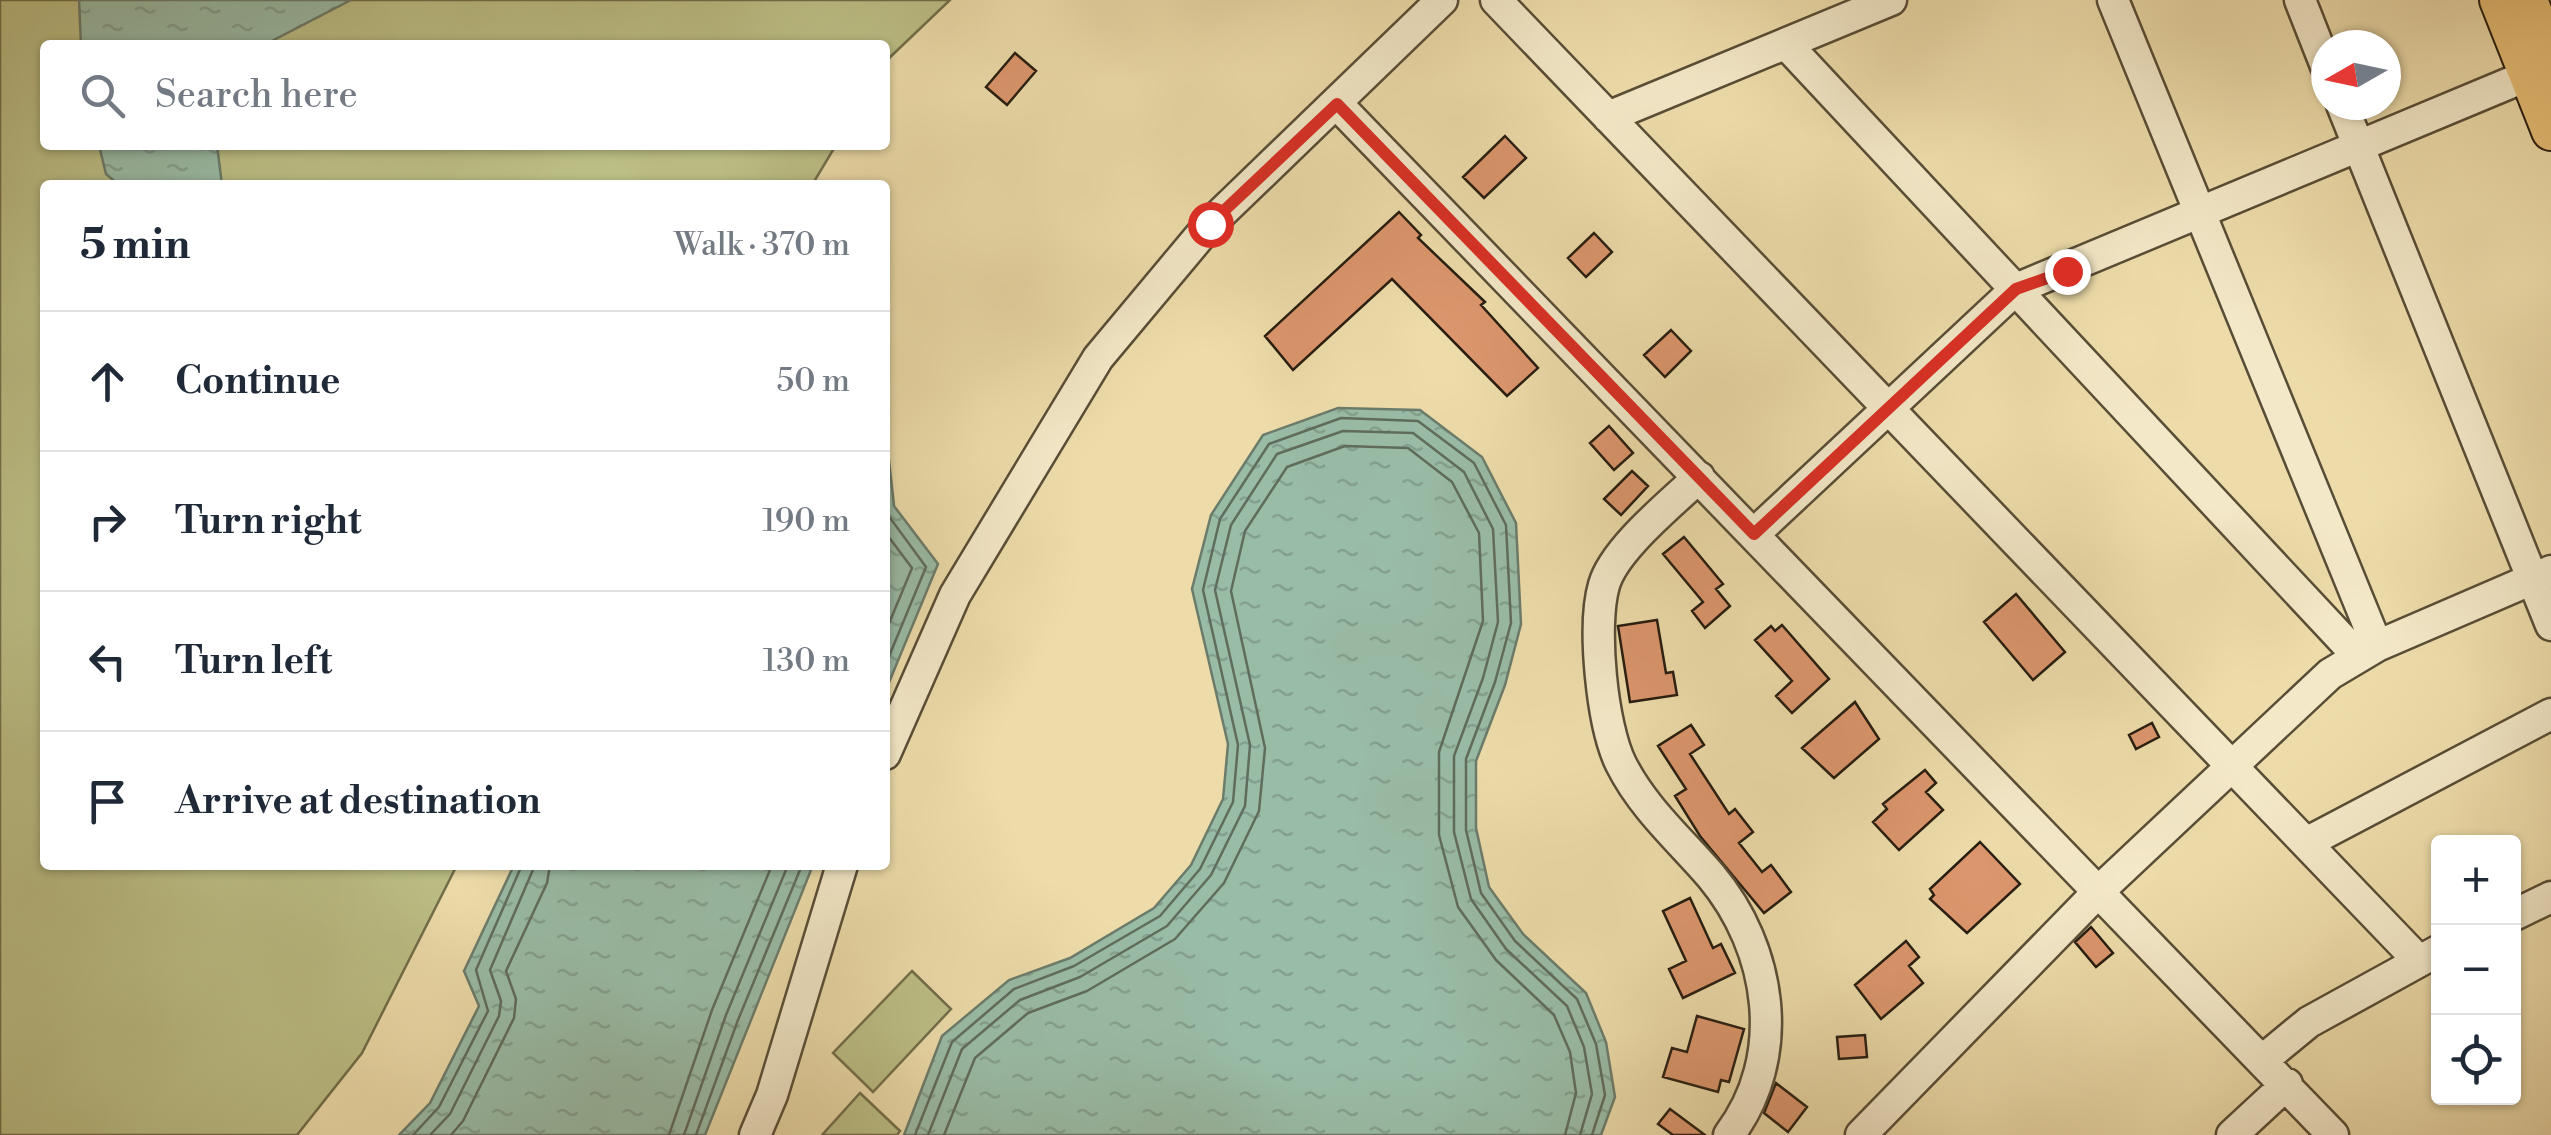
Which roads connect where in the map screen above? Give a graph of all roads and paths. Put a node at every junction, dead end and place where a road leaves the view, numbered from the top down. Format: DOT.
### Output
graph roads {
  1 [pos="1442,0"];
  2 [pos="1496,0"];
  3 [pos="1891,0"];
  4 [pos="2112,0"];
  5 [pos="2300,0"];
  6 [pos="2498,0"];
  7 [pos="2528,0"];
  8 [pos="2312,30"];
  9 [pos="1788,45"];
  10 [pos="2544,68"];
  11 [pos="1337,104"];
  12 [pos="1608,117"];
  13 [pos="2348,120"];
  14 [pos="2551,131"];
  15 [pos="2358,146"];
  16 [pos="2199,211"];
  17 [pos="2016,289"];
  18 [pos="1886,407"];
  19 [pos="1698,477"];
  20 [pos="1754,534"];
  21 [pos="2542,574"];
  22 [pos="2551,626"];
  23 [pos="2367,650"];
  24 [pos="2551,714"];
  25 [pos="890,743"];
  26 [pos="2232,767"];
  27 [pos="2306,843"];
  28 [pos="840,870"];
  29 [pos="2100,890"];
  30 [pos="2551,896"];
  31 [pos="2521,911"];
  32 [pos="2428,956"];
  33 [pos="2264,1059"];
  34 [pos="2287,1084"];
  35 [pos="755,1135"];
  36 [pos="1729,1135"];
  37 [pos="1862,1135"];
  38 [pos="2232,1135"];
  39 [pos="2333,1135"];
  1 -- 11 [label="street"];
  2 -- 12 [label="street"];
  3 -- 9 [label="street"];
  4 -- 16 [label="street"];
  5 -- 8 [label="street"];
  6 -- 10 [label="main road"];
  7 -- 10 [label="main road"];
  9 -- 12 [label="street"];
  9 -- 17 [label="street"];
  10 -- 14 [label="main road"];
  10 -- 15 [label="street"];
  11 -- 19 [label="street"];
  11 -- 25 [label="street"];
  12 -- 18 [label="street"];
  13 -- 15 [label="street"];
  15 -- 16 [label="street"];
  15 -- 21 [label="street"];
  16 -- 17 [label="street"];
  16 -- 23 [label="street"];
  17 -- 18 [label="street"];
  17 -- 23 [label="street"];
  18 -- 20 [label="street"];
  18 -- 26 [label="street"];
  19 -- 20 [label="street"];
  19 -- 36 [label="street"];
  20 -- 29 [label="street"];
  21 -- 22 [label="street"];
  21 -- 23 [label="street"];
  23 -- 26 [label="street"];
  24 -- 27 [label="street"];
  26 -- 27 [label="street"];
  26 -- 29 [label="street"];
  27 -- 32 [label="street"];
  28 -- 35 [label="street"];
  29 -- 33 [label="street"];
  29 -- 37 [label="street"];
  30 -- 31 [label="street"];
  32 -- 33 [label="street"];
  33 -- 34 [label="street"];
  34 -- 38 [label="street"];
  34 -- 39 [label="street"];
}
